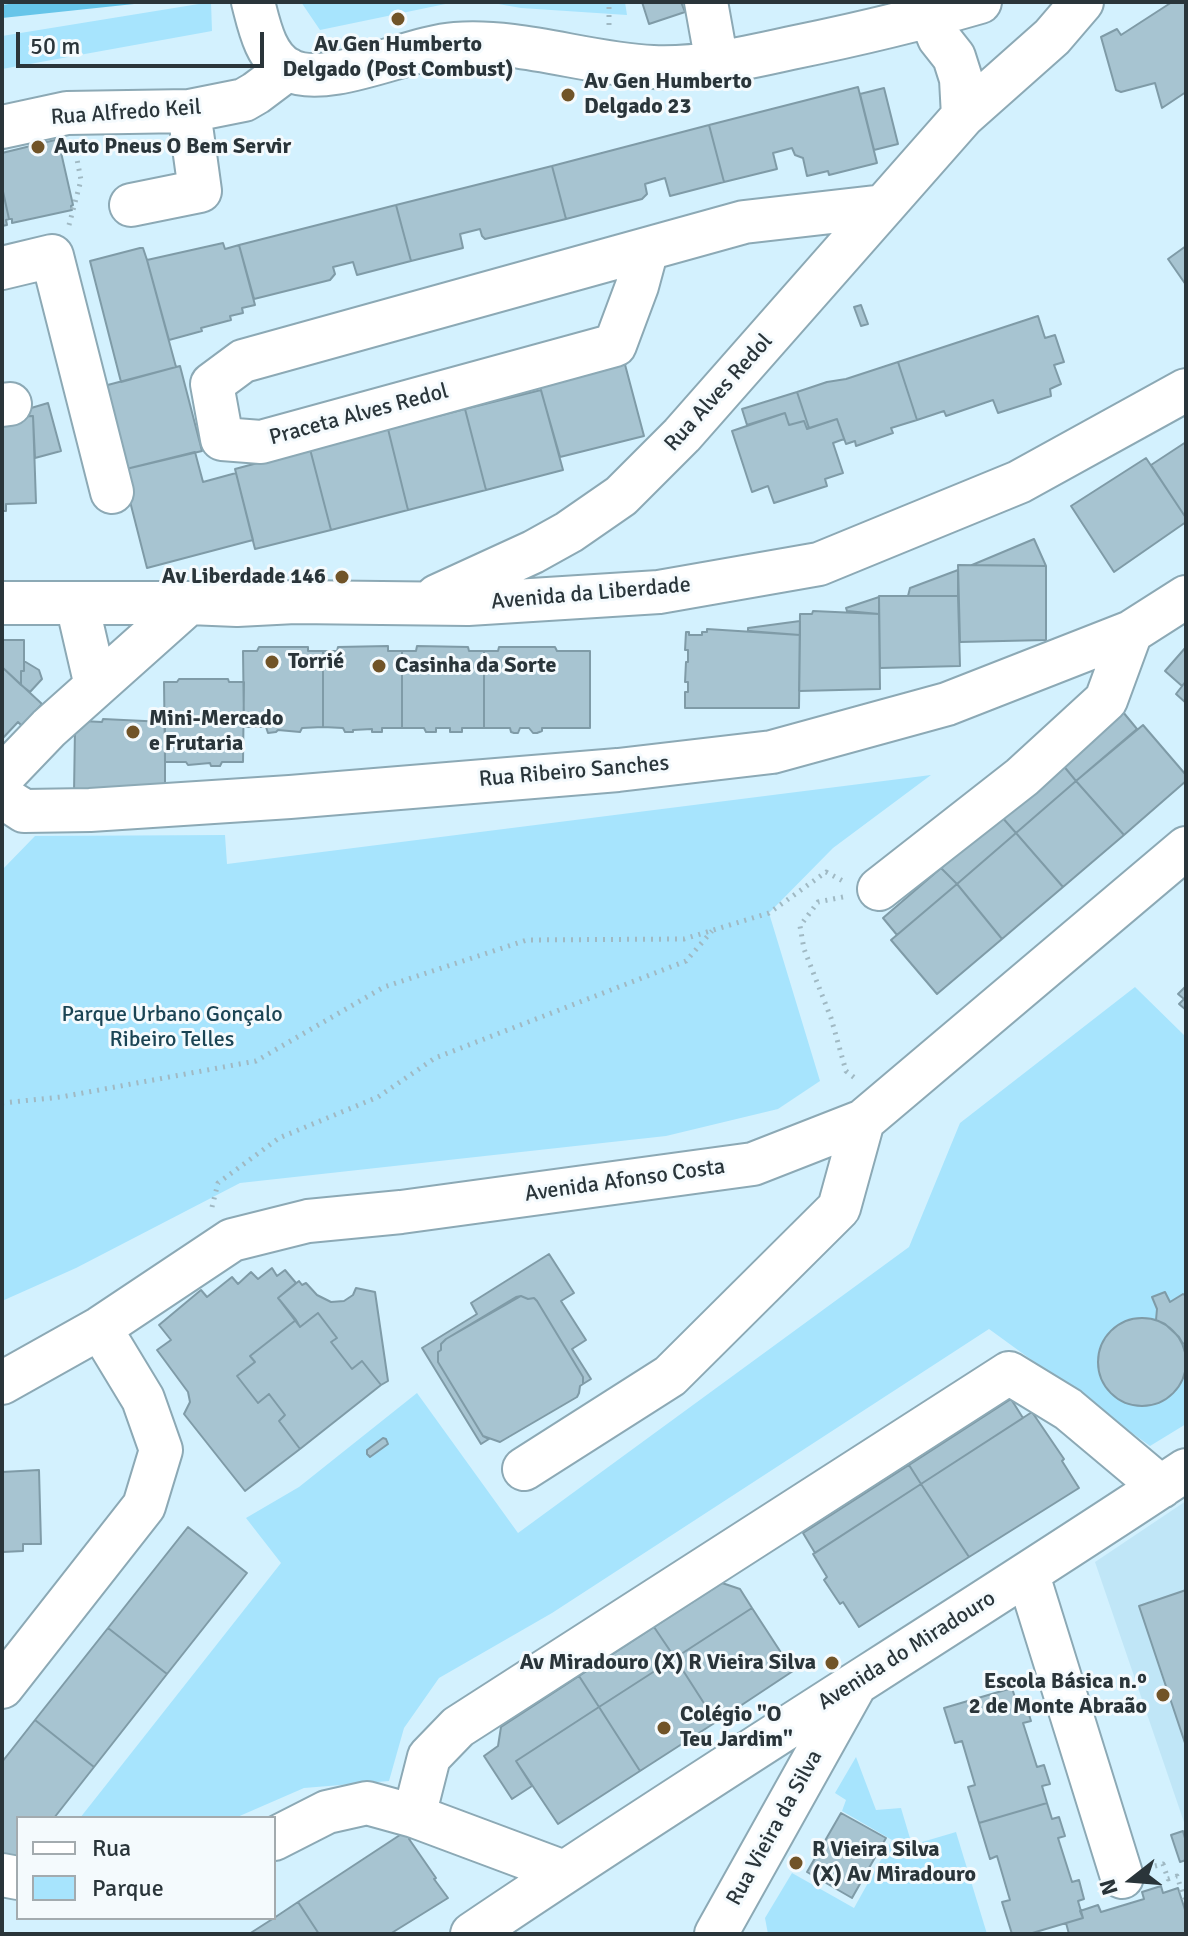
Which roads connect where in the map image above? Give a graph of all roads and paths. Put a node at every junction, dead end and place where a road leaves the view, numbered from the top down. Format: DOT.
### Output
graph roads {
  1 [pos="253,2"];
  2 [pos="706,2"];
  3 [pos="980,2"];
  4 [pos="1082,2"];
  5 [pos="902,15"];
  6 [pos="717,63"];
  7 [pos="288,69"];
  8 [pos="189,111"];
  9 [pos="67,113"];
  10 [pos="963,116"];
  11 [pos="2,127"];
  12 [pos="131,205"];
  13 [pos="884,206"];
  14 [pos="68,226"];
  15 [pos="647,249"];
  16 [pos="2,268"];
  17 [pos="1186,390"];
  18 [pos="112,492"];
  19 [pos="1186,597"];
  20 [pos="422,602"];
  21 [pos="2,603"];
  22 [pos="189,603"];
  23 [pos="77,604"];
  24 [pos="1131,632"];
  25 [pos="96,686"];
  26 [pos="2,777"];
  27 [pos="2,797"];
  28 [pos="1186,848"];
  29 [pos="860,890"];
  30 [pos="713,930"];
  31 [pos="864,1072"];
  32 [pos="2,1103"];
  33 [pos="863,1121"];
  34 [pos="210,1220"];
  35 [pos="100,1328"];
  36 [pos="2,1383"];
  37 [pos="524,1469"];
  38 [pos="1174,1478"];
  39 [pos="1028,1575"];
  40 [pos="857,1681"];
  41 [pos="2,1687"];
  42 [pos="414,1816"];
  43 [pos="276,1838"];
  44 [pos="564,1872"];
  45 [pos="1122,1877"];
  46 [pos="472,1934"];
  47 [pos="716,1934"];
  1 -- 7 [label="street"];
  2 -- 6 [label="street"];
  3 -- 5 [label="street"];
  4 -- 10 [label="street, Rua Alves Redol"];
  5 -- 6 [label="street"];
  5 -- 10 [label="street"];
  6 -- 7 [label="street"];
  7 -- 8 [label="street, Rua Alfredo Keil"];
  8 -- 9 [label="street, Rua Alfredo Keil"];
  8 -- 12 [label="street"];
  9 -- 11 [label="street, Rua Alfredo Keil"];
  9 -- 14 [label="path"];
  10 -- 13 [label="street, Rua Alves Redol"];
  13 -- 15 [label="street, Praceta Alves Redol"];
  13 -- 20 [label="street, Rua Alves Redol"];
  15 -- 15 [label="street, Praceta Alves Redol"];
  16 -- 18 [label="street"];
  17 -- 20 [label="street, Avenida da Liberdade"];
  19 -- 24 [label="street, Rua Ribeiro Sanches"];
  20 -- 22 [label="street, Avenida da Liberdade"];
  21 -- 23 [label="street, Avenida da Liberdade"];
  22 -- 23 [label="street, Avenida da Liberdade"];
  22 -- 25 [label="street"];
  23 -- 25 [label="street"];
  24 -- 27 [label="street, Rua Ribeiro Sanches"];
  24 -- 29 [label="street"];
  25 -- 26 [label="street"];
  28 -- 33 [label="street, Avenida Afonso Costa"];
  29 -- 30 [label="path"];
  29 -- 31 [label="path"];
  30 -- 32 [label="path"];
  30 -- 34 [label="path"];
  33 -- 35 [label="street, Avenida Afonso Costa"];
  33 -- 37 [label="street"];
  35 -- 36 [label="street, Avenida Afonso Costa"];
  35 -- 41 [label="street"];
  38 -- 39 [label="street, Avenida do Miradouro"];
  38 -- 42 [label="street"];
  39 -- 40 [label="street, Avenida do Miradouro"];
  39 -- 45 [label="street"];
  40 -- 44 [label="street, Avenida do Miradouro"];
  40 -- 47 [label="street, Rua Vieira da Silva"];
  42 -- 43 [label="street"];
  42 -- 44 [label="street"];
  44 -- 46 [label="street, Avenida do Miradouro"];
}
